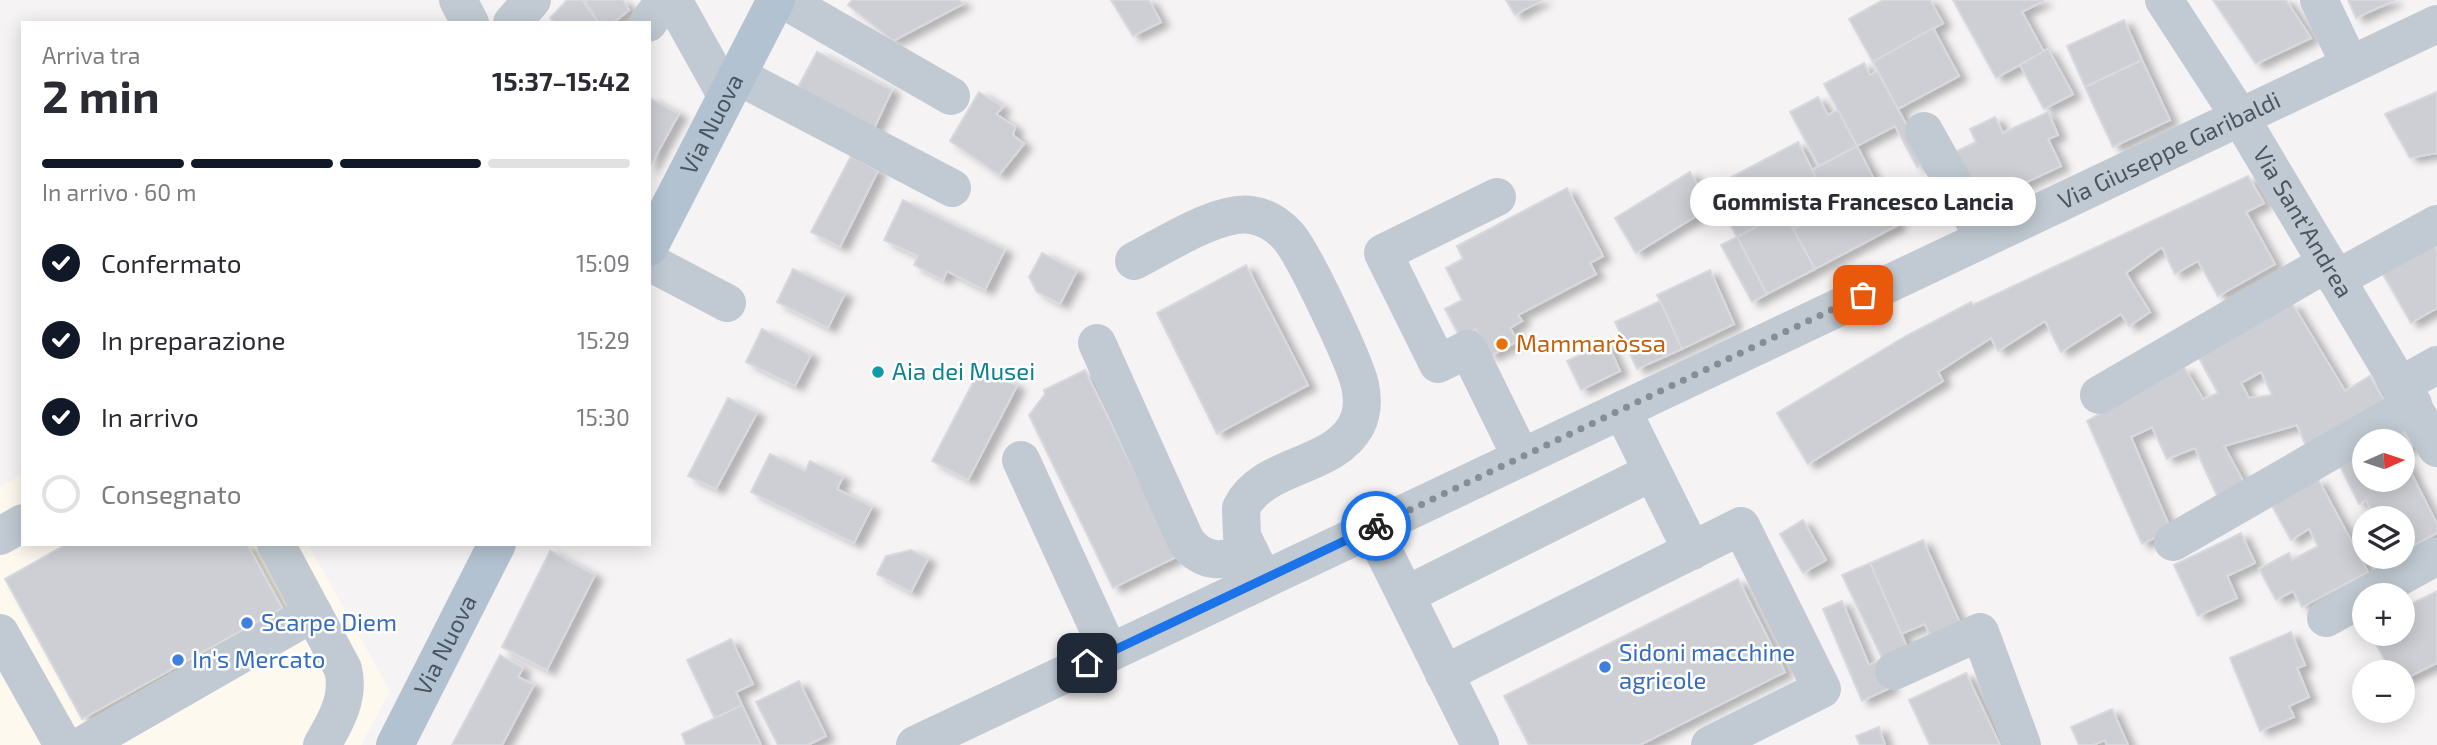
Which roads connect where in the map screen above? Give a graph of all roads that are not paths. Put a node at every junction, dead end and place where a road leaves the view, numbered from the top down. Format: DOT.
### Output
graph roads {
  1 [pos="458,0"];
  2 [pos="532,0"];
  3 [pos="665,0"];
  4 [pos="673,0"];
  5 [pos="776,0"];
  6 [pos="784,0"];
  7 [pos="2164,0"];
  8 [pos="2319,0"];
  9 [pos="469,21"];
  10 [pos="514,21"];
  11 [pos="649,21"];
  12 [pos="2437,24"];
  13 [pos="2350,65"];
  14 [pos="731,85"];
  15 [pos="951,96"];
  16 [pos="2240,117"];
  17 [pos="1924,131"];
  18 [pos="952,188"];
  19 [pos="1497,197"];
  20 [pos="2437,224"];
  21 [pos="1983,238"];
  22 [pos="651,243"];
  23 [pos="1134,261"];
  24 [pos="651,263"];
  25 [pos="2332,271"];
  26 [pos="727,303"];
  27 [pos="1097,343"];
  28 [pos="2437,365"];
  29 [pos="2407,394"];
  30 [pos="2099,395"];
  31 [pos="1622,410"];
  32 [pos="2437,448"];
  33 [pos="1521,457"];
  34 [pos="1021,460"];
  35 [pos="1652,472"];
  36 [pos="21,524"];
  37 [pos="1372,528"];
  38 [pos="0,536"];
  39 [pos="2173,542"];
  40 [pos="277,546"];
  41 [pos="497,546"];
  42 [pos="1692,551"];
  43 [pos="2437,556"];
  44 [pos="1257,566"];
  45 [pos="2389,583"];
  46 [pos="1406,595"];
  47 [pos="2352,604"];
  48 [pos="313,612"];
  49 [pos="2326,618"];
  50 [pos="0,633"];
  51 [pos="1109,652"];
  52 [pos="1894,671"];
  53 [pos="1444,674"];
  54 [pos="959,736"];
  55 [pos="63,745"];
  56 [pos="83,745"];
  57 [pos="322,745"];
  58 [pos="395,745"];
  59 [pos="915,745"];
  60 [pos="1480,745"];
  61 [pos="1710,745"];
  62 [pos="2022,745"];
  1 -- 9 [label="street"];
  2 -- 10 [label="street"];
  3 -- 11 [label="street"];
  4 -- 14 [label="street"];
  5 -- 14 [label="main road, Via Nuova"];
  6 -- 15 [label="street"];
  7 -- 16 [label="street, Via Sant'Andrea"];
  8 -- 13 [label="street"];
  12 -- 13 [label="street, Via Giuseppe Garibaldi"];
  13 -- 16 [label="street, Via Giuseppe Garibaldi"];
  14 -- 18 [label="street"];
  14 -- 22 [label="main road, Via Nuova"];
  16 -- 21 [label="street, Via Giuseppe Garibaldi"];
  16 -- 25 [label="street, Via Sant'Andrea"];
  17 -- 21 [label="street"];
  19 -- 33 [label="street"];
  20 -- 25 [label="street"];
  21 -- 31 [label="street, Via Giuseppe Garibaldi"];
  23 -- 44 [label="street"];
  24 -- 26 [label="street"];
  25 -- 29 [label="street, Via Sant'Andrea"];
  25 -- 30 [label="street"];
  27 -- 44 [label="street"];
  28 -- 29 [label="street"];
  29 -- 32 [label="street, Via Sant'Andrea"];
  29 -- 39 [label="street"];
  31 -- 33 [label="street, Via Giuseppe Garibaldi"];
  31 -- 35 [label="street"];
  33 -- 37 [label="street, Via Giuseppe Garibaldi"];
  34 -- 51 [label="street"];
  35 -- 42 [label="street"];
  35 -- 46 [label="street"];
  36 -- 38 [label="street"];
  37 -- 44 [label="street, Via Giuseppe Garibaldi"];
  37 -- 46 [label="street"];
  40 -- 48 [label="street"];
  41 -- 58 [label="main road, Via Nuova"];
  42 -- 53 [label="street"];
  42 -- 61 [label="street"];
  43 -- 45 [label="street"];
  44 -- 51 [label="street, Via Giuseppe Garibaldi"];
  46 -- 53 [label="street"];
  47 -- 49 [label="street"];
  48 -- 56 [label="street"];
  48 -- 57 [label="street"];
  50 -- 55 [label="street"];
  51 -- 54 [label="street, Via Giuseppe Garibaldi"];
  52 -- 62 [label="street"];
  53 -- 60 [label="street"];
  54 -- 59 [label="street, Via Giuseppe Garibaldi"];
}
